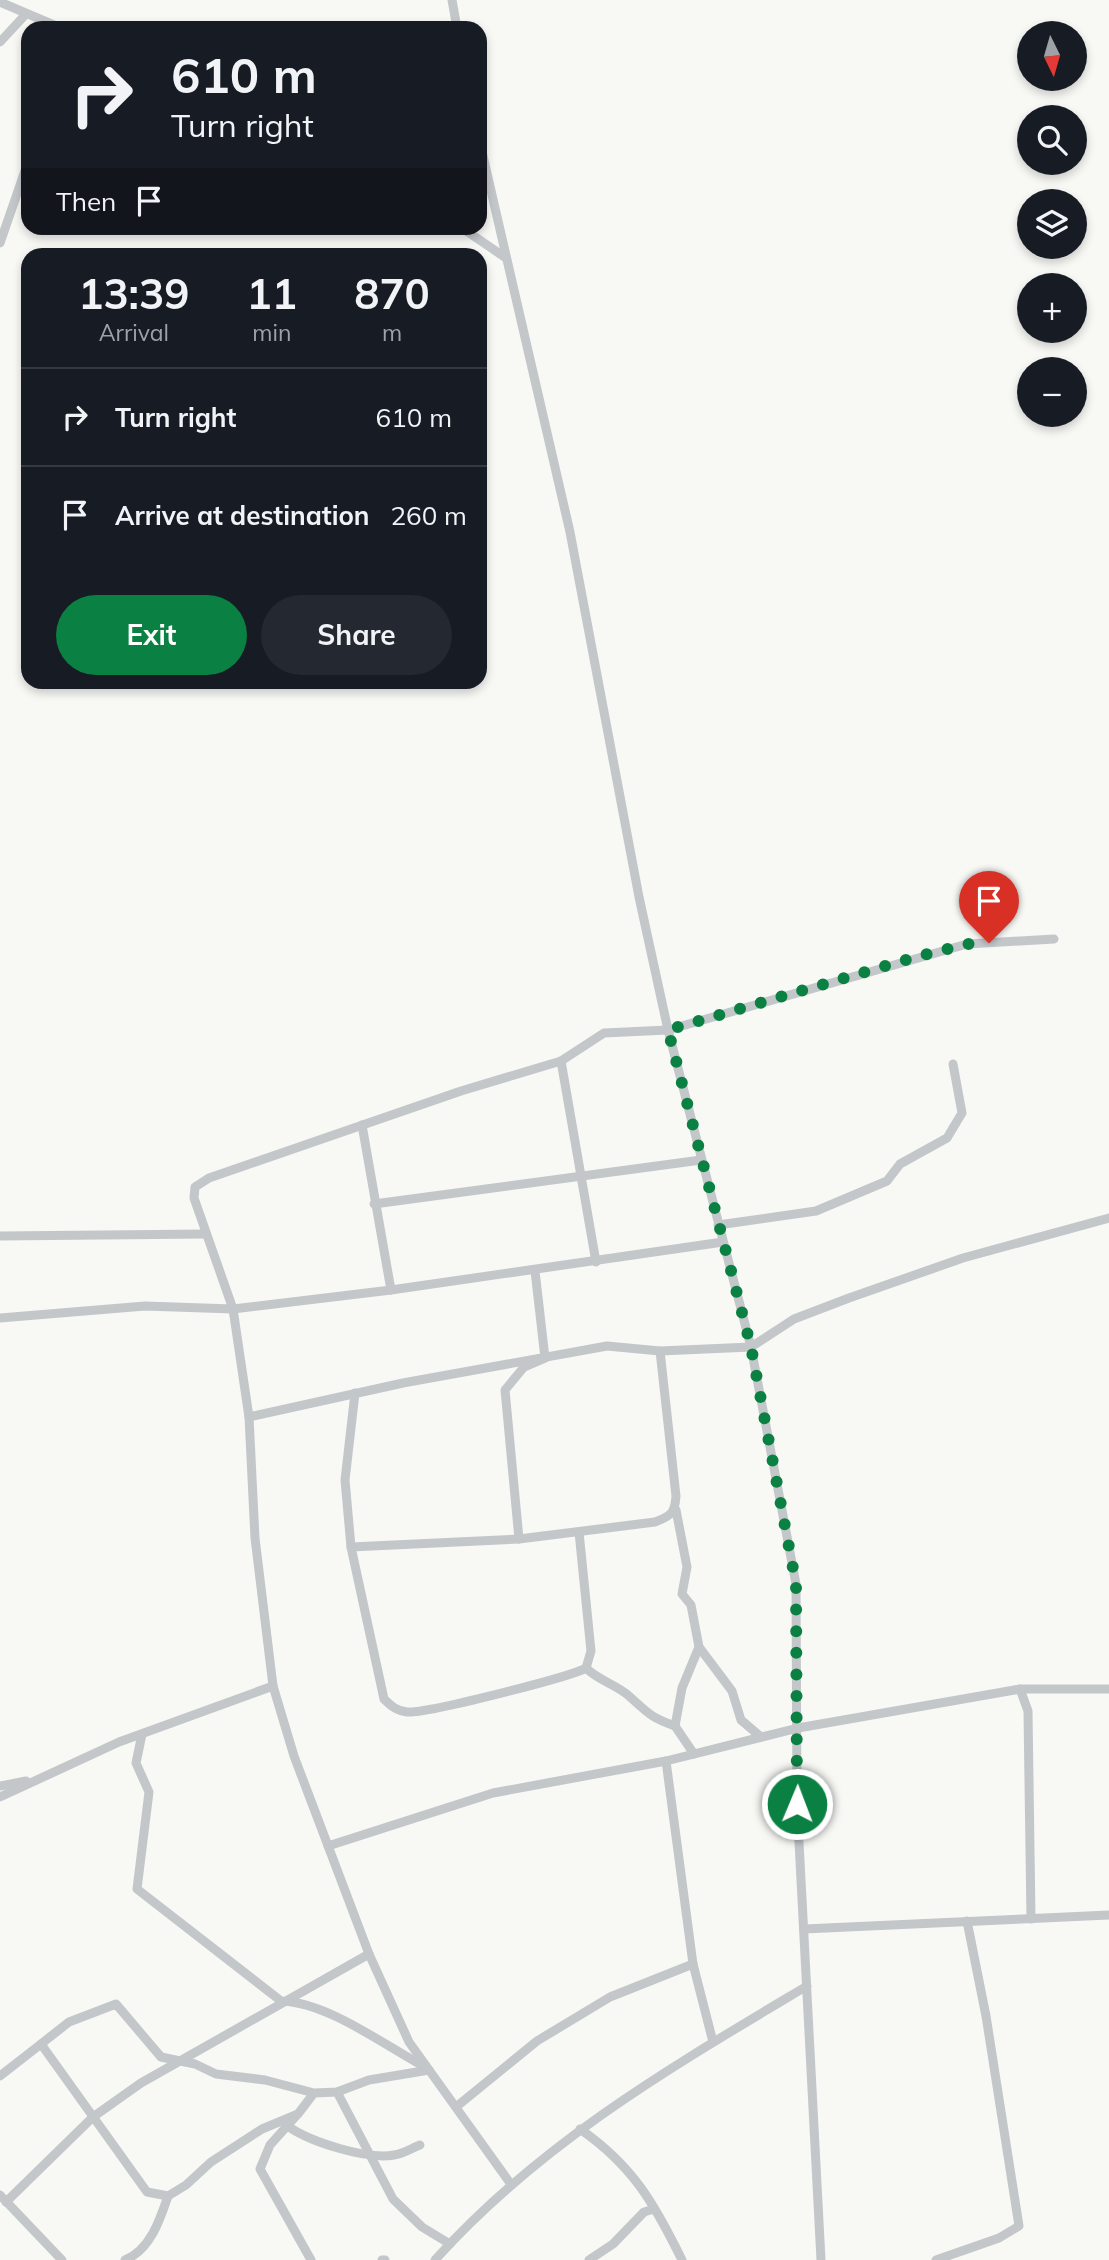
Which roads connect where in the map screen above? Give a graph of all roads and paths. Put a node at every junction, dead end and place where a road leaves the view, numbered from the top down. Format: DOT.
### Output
graph roads {
  1 [pos="452,0"];
  2 [pos="0,2"];
  3 [pos="26,14"];
  4 [pos="44,21"];
  5 [pos="456,21"];
  6 [pos="0,43"];
  7 [pos="487,174"];
  8 [pos="21,182"];
  9 [pos="472,235"];
  10 [pos="0,243"];
  11 [pos="506,258"];
  12 [pos="1054,939"];
  13 [pos="668,1030"];
  14 [pos="561,1061"];
  15 [pos="953,1063"];
  16 [pos="362,1125"];
  17 [pos="701,1160"];
  18 [pos="583,1176"];
  19 [pos="374,1204"];
  20 [pos="1109,1218"];
  21 [pos="718,1225"];
  22 [pos="206,1234"];
  23 [pos="0,1236"];
  24 [pos="723,1242"];
  25 [pos="596,1262"];
  26 [pos="535,1270"];
  27 [pos="391,1290"];
  28 [pos="233,1309"];
  29 [pos="0,1318"];
  30 [pos="751,1347"];
  31 [pos="660,1351"];
  32 [pos="545,1358"];
  33 [pos="355,1392"];
  34 [pos="249,1417"];
  35 [pos="676,1510"];
  36 [pos="579,1532"];
  37 [pos="519,1539"];
  38 [pos="351,1547"];
  39 [pos="699,1647"];
  40 [pos="586,1668"];
  41 [pos="273,1686"];
  42 [pos="1020,1689"];
  43 [pos="1109,1689"];
  44 [pos="675,1727"];
  45 [pos="798,1728"];
  46 [pos="142,1734"];
  47 [pos="761,1737"];
  48 [pos="694,1754"];
  49 [pos="666,1761"];
  50 [pos="40,1779"];
  51 [pos="0,1786"];
  52 [pos="0,1797"];
  53 [pos="328,1846"];
  54 [pos="1109,1915"];
  55 [pos="1031,1919"];
  56 [pos="967,1921"];
  57 [pos="804,1928"];
  58 [pos="369,1955"];
  59 [pos="693,1964"];
  60 [pos="807,1986"];
  61 [pos="281,2001"];
  62 [pos="713,2042"];
  63 [pos="41,2044"];
  64 [pos="176,2061"];
  65 [pos="429,2070"];
  66 [pos="0,2076"];
  67 [pos="337,2092"];
  68 [pos="314,2093"];
  69 [pos="456,2107"];
  70 [pos="298,2114"];
  71 [pos="93,2117"];
  72 [pos="289,2127"];
  73 [pos="580,2129"];
  74 [pos="420,2145"];
  75 [pos="369,2153"];
  76 [pos="510,2183"];
  77 [pos="168,2196"];
  78 [pos="3,2198"];
  79 [pos="654,2209"];
  80 [pos="450,2244"];
  81 [pos="434,2259"];
  82 [pos="62,2260"];
  83 [pos="125,2260"];
  84 [pos="311,2260"];
  85 [pos="589,2260"];
  86 [pos="682,2260"];
  87 [pos="821,2260"];
  88 [pos="936,2260"];
  1 -- 5 [label="street"];
  2 -- 3 [label="street"];
  3 -- 4 [label="street"];
  3 -- 6 [label="street"];
  7 -- 11 [label="street"];
  8 -- 10 [label="street"];
  9 -- 11 [label="street"];
  11 -- 13 [label="street"];
  12 -- 13 [label="street"];
  13 -- 14 [label="street"];
  13 -- 17 [label="street"];
  14 -- 16 [label="street"];
  14 -- 18 [label="street"];
  15 -- 21 [label="street"];
  16 -- 19 [label="street"];
  16 -- 22 [label="street"];
  17 -- 18 [label="street"];
  17 -- 21 [label="street"];
  18 -- 19 [label="street"];
  18 -- 25 [label="street"];
  19 -- 27 [label="street"];
  20 -- 30 [label="street"];
  21 -- 24 [label="street"];
  22 -- 23 [label="street"];
  22 -- 28 [label="street"];
  24 -- 25 [label="street"];
  24 -- 30 [label="street"];
  25 -- 26 [label="street"];
  26 -- 27 [label="street"];
  26 -- 32 [label="street"];
  27 -- 28 [label="street"];
  28 -- 29 [label="street"];
  28 -- 34 [label="street"];
  30 -- 31 [label="street"];
  30 -- 45 [label="street"];
  31 -- 32 [label="street"];
  31 -- 35 [label="street"];
  32 -- 33 [label="street"];
  32 -- 37 [label="street"];
  33 -- 34 [label="street"];
  33 -- 38 [label="street"];
  34 -- 41 [label="street"];
  35 -- 36 [label="street"];
  35 -- 39 [label="street"];
  36 -- 37 [label="street"];
  36 -- 40 [label="street"];
  37 -- 38 [label="street"];
  38 -- 40 [label="street"];
  39 -- 44 [label="street"];
  39 -- 47 [label="street"];
  40 -- 44 [label="street"];
  41 -- 46 [label="street"];
  41 -- 53 [label="street"];
  42 -- 43 [label="street"];
  42 -- 45 [label="street"];
  42 -- 55 [label="street"];
  44 -- 48 [label="street"];
  45 -- 47 [label="street"];
  45 -- 57 [label="street"];
  46 -- 50 [label="street"];
  46 -- 61 [label="street"];
  47 -- 48 [label="street"];
  48 -- 49 [label="street"];
  49 -- 53 [label="street"];
  49 -- 59 [label="street"];
  50 -- 51 [label="street"];
  50 -- 52 [label="street"];
  53 -- 58 [label="street"];
  54 -- 55 [label="street"];
  55 -- 56 [label="street"];
  56 -- 57 [label="street"];
  56 -- 88 [label="street"];
  57 -- 60 [label="street"];
  58 -- 61 [label="street"];
  58 -- 65 [label="street"];
  59 -- 62 [label="street"];
  59 -- 69 [label="street"];
  60 -- 62 [label="street"];
  60 -- 87 [label="street"];
  61 -- 64 [label="street"];
  61 -- 65 [label="street"];
  62 -- 73 [label="street"];
  63 -- 64 [label="street"];
  63 -- 66 [label="street"];
  63 -- 71 [label="street"];
  64 -- 68 [label="street"];
  64 -- 71 [label="street"];
  65 -- 67 [label="street"];
  65 -- 69 [label="street"];
  67 -- 68 [label="street"];
  67 -- 75 [label="street"];
  68 -- 70 [label="street"];
  69 -- 76 [label="street"];
  70 -- 72 [label="street"];
  70 -- 77 [label="street"];
  71 -- 77 [label="street"];
  71 -- 78 [label="street"];
  72 -- 75 [label="street"];
  72 -- 84 [label="street"];
  73 -- 76 [label="street"];
  73 -- 79 [label="street"];
  74 -- 75 [label="street"];
  75 -- 80 [label="street"];
  76 -- 80 [label="street"];
  77 -- 83 [label="street"];
  78 -- 82 [label="street"];
  79 -- 85 [label="street"];
  79 -- 86 [label="street"];
  80 -- 81 [label="street"];
}
